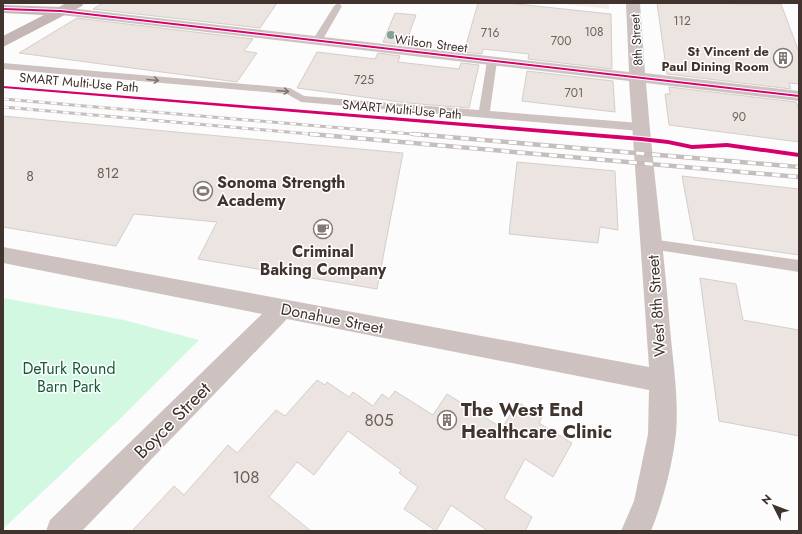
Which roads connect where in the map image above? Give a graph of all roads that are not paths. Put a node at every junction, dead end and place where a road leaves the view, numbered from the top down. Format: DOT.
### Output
graph roads {
  1 [pos="77,3"];
  2 [pos="633,3"];
  3 [pos="338,6"];
  4 [pos="3,9"];
  5 [pos="61,11"];
  6 [pos="317,41"];
  7 [pos="3,42"];
  8 [pos="492,61"];
  9 [pos="3,66"];
  10 [pos="638,78"];
  11 [pos="799,96"];
  12 [pos="484,115"];
  13 [pos="640,127"];
  14 [pos="651,244"];
  15 [pos="3,256"];
  16 [pos="799,266"];
  17 [pos="282,309"];
  18 [pos="662,381"];
  19 [pos="61,531"];
  20 [pos="636,531"];
  1 -- 5 [label="street"];
  2 -- 10 [label="street, 8th Street"];
  3 -- 6 [label="lane"];
  4 -- 5 [label="street"];
  5 -- 6 [label="street, Wilson Street"];
  5 -- 7 [label="street"];
  6 -- 8 [label="street, Wilson Street"];
  8 -- 10 [label="street, Wilson Street"];
  8 -- 12 [label="lane"];
  9 -- 12 [label="lane, one-way"];
  10 -- 11 [label="street, Wilson Street"];
  10 -- 13 [label="street, West 8th Street"];
  12 -- 13 [label="lane"];
  13 -- 14 [label="street, West 8th Street"];
  14 -- 16 [label="lane"];
  14 -- 18 [label="street, West 8th Street"];
  15 -- 17 [label="street, Donahue Street"];
  17 -- 18 [label="street, Donahue Street"];
  17 -- 19 [label="street, Boyce Street"];
  18 -- 20 [label="street, West 8th Street"];
}
